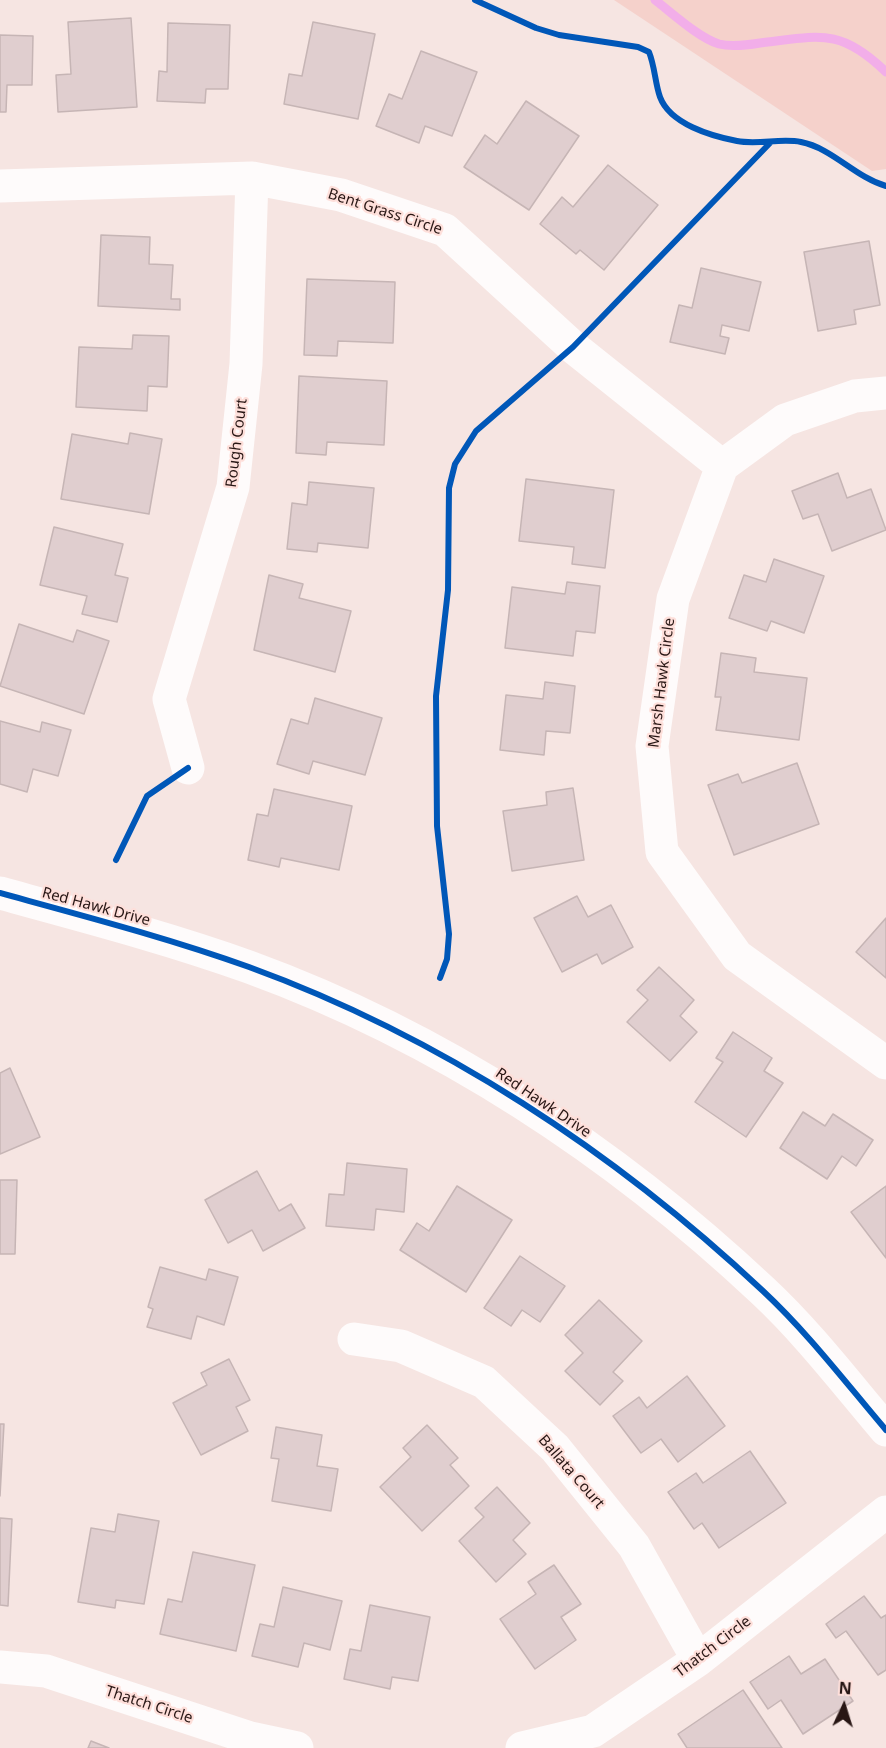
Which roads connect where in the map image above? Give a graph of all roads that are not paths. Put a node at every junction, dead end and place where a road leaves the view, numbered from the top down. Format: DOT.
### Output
graph roads {
  1 [pos="252,178"];
  2 [pos="0,186"];
  3 [pos="886,393"];
  4 [pos="722,466"];
  5 [pos="188,768"];
  6 [pos="0,893"];
  7 [pos="886,1063"];
  8 [pos="354,1339"];
  9 [pos="886,1430"];
  10 [pos="886,1512"];
  11 [pos="698,1660"];
  12 [pos="0,1667"];
  13 [pos="249,1743"];
  14 [pos="297,1748"];
  15 [pos="522,1748"];
  1 -- 2 [label="street, Bent Grass Circle"];
  1 -- 4 [label="street, Bent Grass Circle"];
  1 -- 5 [label="street, Rough Court"];
  3 -- 4 [label="street"];
  4 -- 7 [label="street, Marsh Hawk Circle"];
  6 -- 9 [label="street, Red Hawk Drive"];
  8 -- 11 [label="street, Ballata Court"];
  10 -- 11 [label="street, Thatch Circle"];
  11 -- 15 [label="street, Thatch Circle"];
  12 -- 13 [label="street, Thatch Circle"];
  13 -- 14 [label="street, Thatch Circle"];
}
